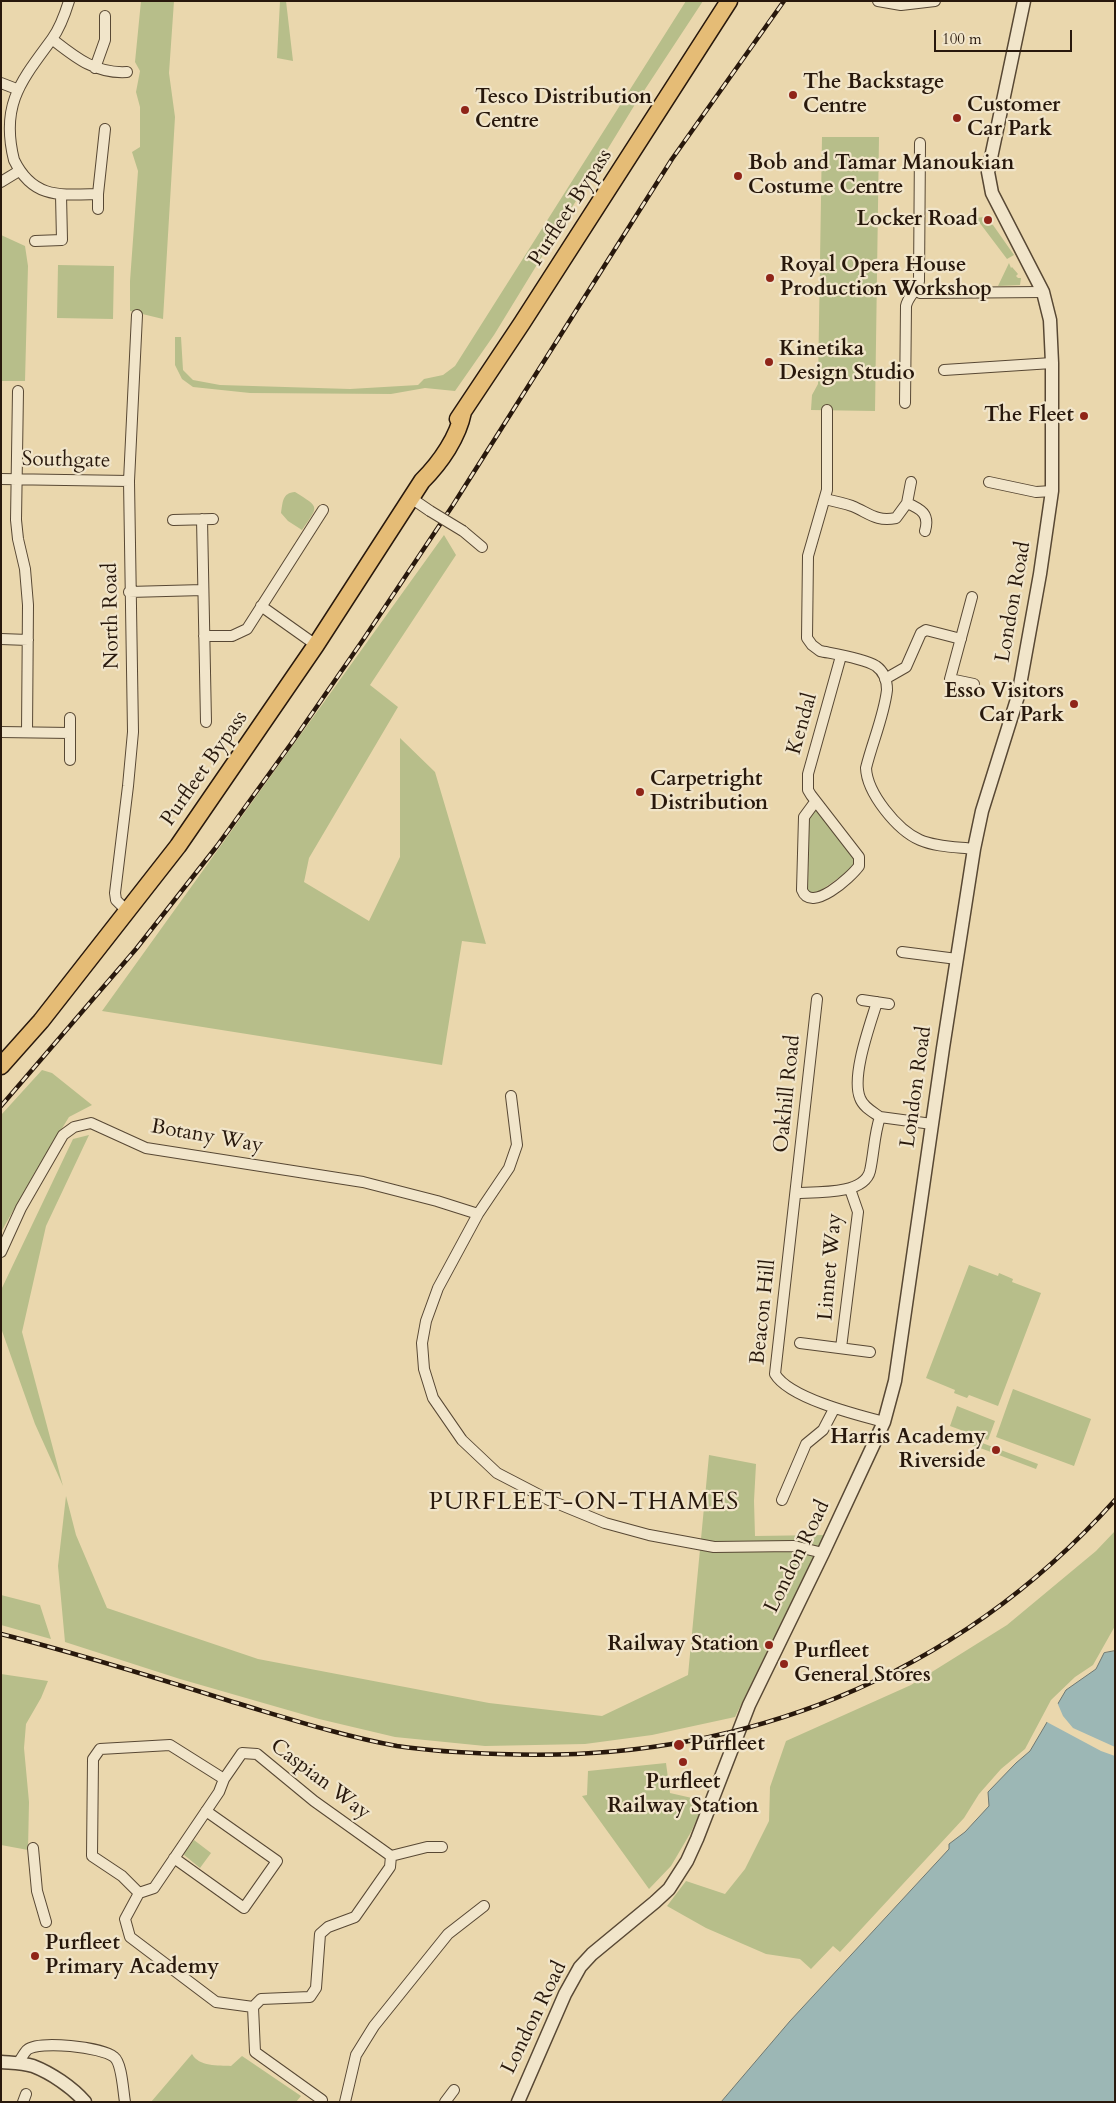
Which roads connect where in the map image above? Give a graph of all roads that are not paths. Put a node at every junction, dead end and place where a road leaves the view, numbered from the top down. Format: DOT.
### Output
graph roads {
  1 [pos="69,1"];
  2 [pos="728,1"];
  3 [pos="878,1"];
  4 [pos="934,1"];
  5 [pos="1024,1"];
  6 [pos="105,16"];
  7 [pos="52,39"];
  8 [pos="94,68"];
  9 [pos="126,72"];
  10 [pos="1,82"];
  11 [pos="14,88"];
  12 [pos="105,129"];
  13 [pos="920,144"];
  14 [pos="19,170"];
  15 [pos="1,182"];
  16 [pos="98,194"];
  17 [pos="61,195"];
  18 [pos="98,209"];
  19 [pos="35,241"];
  20 [pos="917,290"];
  21 [pos="1043,292"];
  22 [pos="137,315"];
  23 [pos="1052,363"];
  24 [pos="944,370"];
  25 [pos="18,391"];
  26 [pos="904,403"];
  27 [pos="828,410"];
  28 [pos="1,479"];
  29 [pos="17,479"];
  30 [pos="129,481"];
  31 [pos="911,482"];
  32 [pos="989,482"];
  33 [pos="1052,491"];
  34 [pos="411,498"];
  35 [pos="825,499"];
  36 [pos="907,503"];
  37 [pos="323,510"];
  38 [pos="202,519"];
  39 [pos="213,519"];
  40 [pos="173,520"];
  41 [pos="925,531"];
  42 [pos="482,547"];
  43 [pos="203,590"];
  44 [pos="129,592"];
  45 [pos="972,597"];
  46 [pos="261,606"];
  47 [pos="204,636"];
  48 [pos="1,639"];
  49 [pos="960,639"];
  50 [pos="28,640"];
  51 [pos="316,645"];
  52 [pos="841,656"];
  53 [pos="886,679"];
  54 [pos="974,684"];
  55 [pos="70,718"];
  56 [pos="206,722"];
  57 [pos="1,732"];
  58 [pos="27,732"];
  59 [pos="70,732"];
  60 [pos="70,760"];
  61 [pos="815,802"];
  62 [pos="974,850"];
  63 [pos="126,910"];
  64 [pos="902,952"];
  65 [pos="956,959"];
  66 [pos="818,999"];
  67 [pos="862,1000"];
  68 [pos="877,1002"];
  69 [pos="889,1004"];
  70 [pos="1,1066"];
  71 [pos="511,1096"];
  72 [pos="880,1118"];
  73 [pos="932,1124"];
  74 [pos="850,1189"];
  75 [pos="796,1193"];
  76 [pos="478,1214"];
  77 [pos="1,1252"];
  78 [pos="800,1343"];
  79 [pos="841,1348"];
  80 [pos="870,1352"];
  81 [pos="834,1409"];
  82 [pos="884,1422"];
  83 [pos="782,1500"];
  84 [pos="823,1553"];
  85 [pos="224,1780"];
  86 [pos="206,1811"];
  87 [pos="442,1847"];
  88 [pos="33,1848"];
  89 [pos="391,1856"];
  90 [pos="174,1858"];
  91 [pos="139,1893"];
  92 [pos="484,1906"];
  93 [pos="46,1922"];
  94 [pos="252,2007"];
  95 [pos="1,2062"];
  96 [pos="18,2063"];
  97 [pos="454,2090"];
  98 [pos="323,2101"];
  99 [pos="84,2102"];
  100 [pos="125,2102"];
  101 [pos="346,2102"];
  102 [pos="445,2102"];
  103 [pos="518,2102"];
  1 -- 7 [label="street"];
  2 -- 34 [label="main road, Purfleet Bypass"];
  3 -- 4 [label="street"];
  5 -- 21 [label="street, London Road"];
  6 -- 8 [label="street"];
  7 -- 8 [label="street"];
  7 -- 11 [label="street"];
  8 -- 9 [label="street"];
  10 -- 11 [label="street"];
  11 -- 14 [label="street"];
  12 -- 16 [label="street"];
  13 -- 20 [label="street"];
  14 -- 15 [label="street"];
  14 -- 17 [label="street"];
  16 -- 17 [label="street"];
  16 -- 18 [label="street"];
  17 -- 19 [label="street"];
  20 -- 21 [label="street"];
  20 -- 26 [label="street"];
  21 -- 23 [label="street, London Road"];
  22 -- 30 [label="street, North Road"];
  23 -- 24 [label="street"];
  23 -- 33 [label="street, London Road"];
  25 -- 29 [label="street"];
  27 -- 35 [label="street"];
  28 -- 29 [label="street, Southgate"];
  29 -- 30 [label="street, Southgate"];
  29 -- 50 [label="street"];
  30 -- 44 [label="street, North Road"];
  31 -- 36 [label="street"];
  32 -- 33 [label="street"];
  33 -- 62 [label="street, London Road"];
  34 -- 42 [label="street, bridge"];
  34 -- 51 [label="main road, Purfleet Bypass"];
  35 -- 36 [label="street"];
  35 -- 52 [label="street"];
  36 -- 41 [label="street"];
  37 -- 46 [label="street"];
  38 -- 39 [label="street"];
  38 -- 40 [label="street"];
  38 -- 43 [label="street"];
  43 -- 44 [label="street"];
  43 -- 47 [label="street"];
  44 -- 63 [label="street, North Road"];
  45 -- 49 [label="street"];
  46 -- 47 [label="street"];
  46 -- 51 [label="street"];
  47 -- 56 [label="street"];
  48 -- 50 [label="street"];
  49 -- 53 [label="street"];
  49 -- 54 [label="street"];
  50 -- 58 [label="street"];
  51 -- 63 [label="main road, Purfleet Bypass"];
  52 -- 53 [label="street"];
  52 -- 61 [label="street, Kendal"];
  53 -- 62 [label="street"];
  55 -- 59 [label="street"];
  57 -- 58 [label="street"];
  58 -- 59 [label="street"];
  59 -- 60 [label="street"];
  61 -- 61 [label="street, Kendal"];
  62 -- 65 [label="street, London Road"];
  63 -- 70 [label="main road, Purfleet Bypass"];
  64 -- 65 [label="street"];
  65 -- 73 [label="street, London Road"];
  66 -- 75 [label="street, Oakhill Road"];
  67 -- 68 [label="street"];
  68 -- 69 [label="street"];
  68 -- 72 [label="street"];
  71 -- 76 [label="street"];
  72 -- 73 [label="street"];
  72 -- 74 [label="street, Linnet Way"];
  73 -- 82 [label="street, London Road"];
  74 -- 75 [label="street, Linnet Way"];
  74 -- 79 [label="street, Linnet Way"];
  75 -- 81 [label="street, Beacon Hill"];
  76 -- 77 [label="street, Botany Way"];
  76 -- 84 [label="street"];
  78 -- 79 [label="street, Linnet Way"];
  79 -- 80 [label="street, Linnet Way"];
  81 -- 82 [label="street, Beacon Hill"];
  81 -- 83 [label="street"];
  82 -- 84 [label="street, London Road"];
  84 -- 103 [label="street, London Road"];
  85 -- 86 [label="street"];
  85 -- 89 [label="street, Caspian Way"];
  85 -- 91 [label="street"];
  86 -- 90 [label="street"];
  86 -- 90 [label="street"];
  87 -- 89 [label="street"];
  88 -- 93 [label="street"];
  89 -- 94 [label="street"];
  90 -- 91 [label="street"];
  91 -- 94 [label="street"];
  92 -- 101 [label="street"];
  94 -- 98 [label="street"];
  95 -- 96 [label="street"];
  96 -- 99 [label="street"];
  96 -- 100 [label="street"];
  97 -- 102 [label="street"];
}
